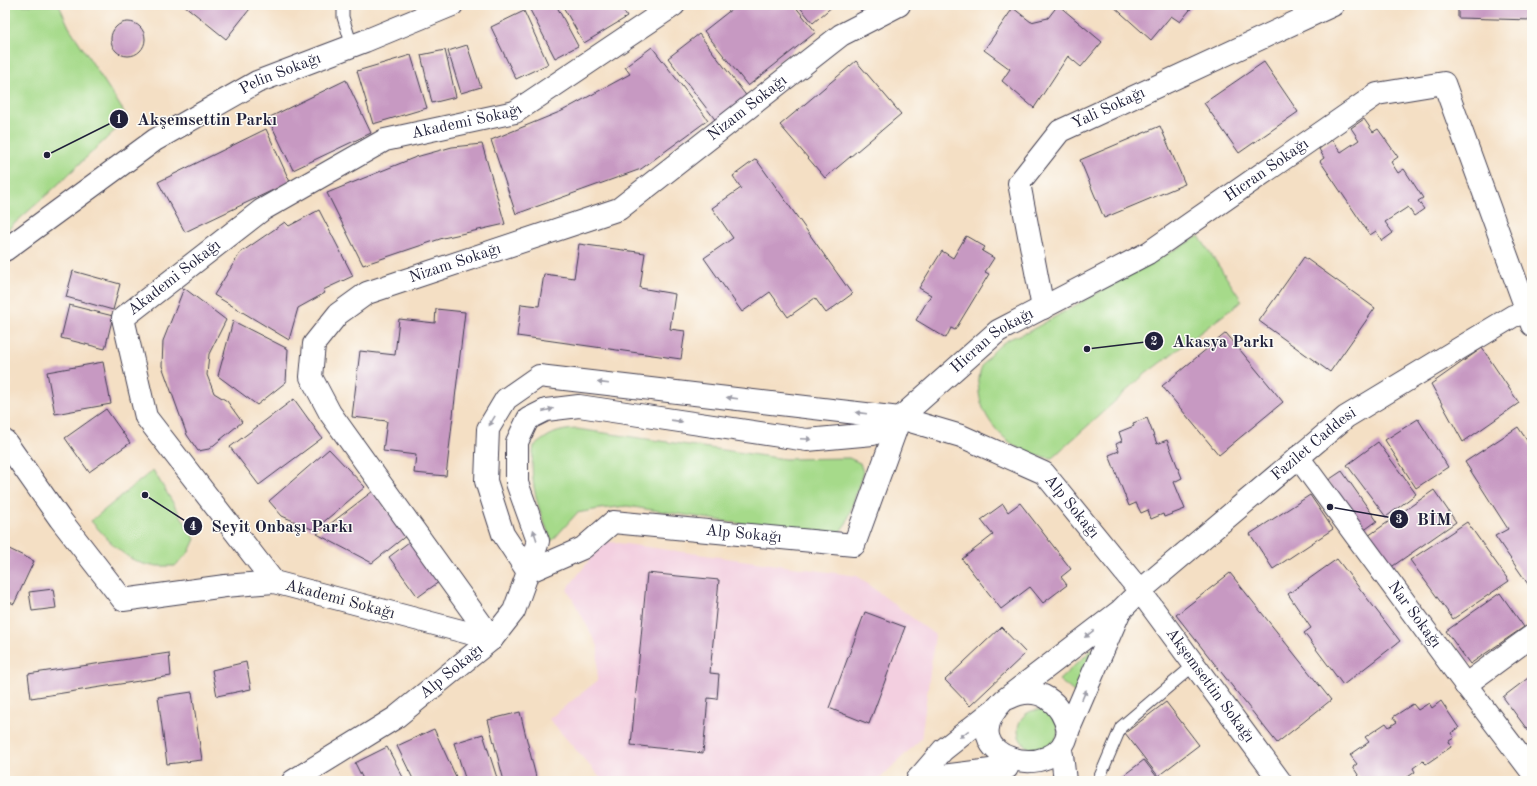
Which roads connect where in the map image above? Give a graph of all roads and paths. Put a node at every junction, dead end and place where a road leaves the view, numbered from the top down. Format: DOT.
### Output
graph roads {
  1 [pos="343,5"];
  2 [pos="452,5"];
  3 [pos="674,5"];
  4 [pos="899,5"];
  5 [pos="1333,5"];
  6 [pos="352,46"];
  7 [pos="5,250"];
  8 [pos="1043,308"];
  9 [pos="1530,316"];
  10 [pos="900,418"];
  11 [pos="5,441"];
  12 [pos="1298,457"];
  13 [pos="528,572"];
  14 [pos="274,582"];
  15 [pos="1140,591"];
  16 [pos="1120,611"];
  17 [pos="1532,636"];
  18 [pos="492,640"];
  19 [pos="1194,665"];
  20 [pos="1465,685"];
  21 [pos="1000,705"];
  22 [pos="1068,731"];
  23 [pos="1062,755"];
  24 [pos="1532,772"];
  25 [pos="1017,774"];
  26 [pos="917,780"];
  27 [pos="293,781"];
  28 [pos="1065,781"];
  29 [pos="1098,781"];
  30 [pos="1280,781"];
  1 -- 6 [label="lane"];
  2 -- 6 [label="street, Pelin Sokağı"];
  3 -- 14 [label="street, Akademi Sokağı"];
  4 -- 18 [label="street, Nizam Sokağı"];
  5 -- 8 [label="street, Yali Sokağı"];
  6 -- 7 [label="street, Pelin Sokağı"];
  8 -- 9 [label="street, Hicran Sokağı"];
  8 -- 10 [label="street, Hicran Sokağı"];
  9 -- 12 [label="street, Fazilet Caddesi"];
  10 -- 13 [label="street, Alp Sokağı"];
  13 -- 10 [label="street, Hicran Sokağı, one-way"];
  10 -- 13 [label="street, one-way"];
  10 -- 15 [label="street, Alp Sokağı"];
  11 -- 14 [label="street"];
  12 -- 15 [label="street, Fazilet Caddesi"];
  12 -- 20 [label="street, Nar Sokağı"];
  13 -- 18 [label="street, Alp Sokağı"];
  14 -- 18 [label="street, Akademi Sokağı"];
  15 -- 16 [label="street, Fazilet Caddesi"];
  15 -- 19 [label="street, Akşemsettin Sokağı"];
  16 -- 21 [label="street, one-way"];
  22 -- 16 [label="street, one-way"];
  17 -- 20 [label="street"];
  18 -- 27 [label="street, Alp Sokağı"];
  19 -- 29 [label="lane"];
  19 -- 30 [label="street, Akşemsettin Sokağı"];
  20 -- 24 [label="street, Nar Sokağı"];
  21 -- 22 [label="street"];
  21 -- 25 [label="street"];
  21 -- 26 [label="street, one-way"];
  22 -- 23 [label="street"];
  23 -- 25 [label="street"];
  23 -- 28 [label="street"];
  25 -- 26 [label="street"];
}
